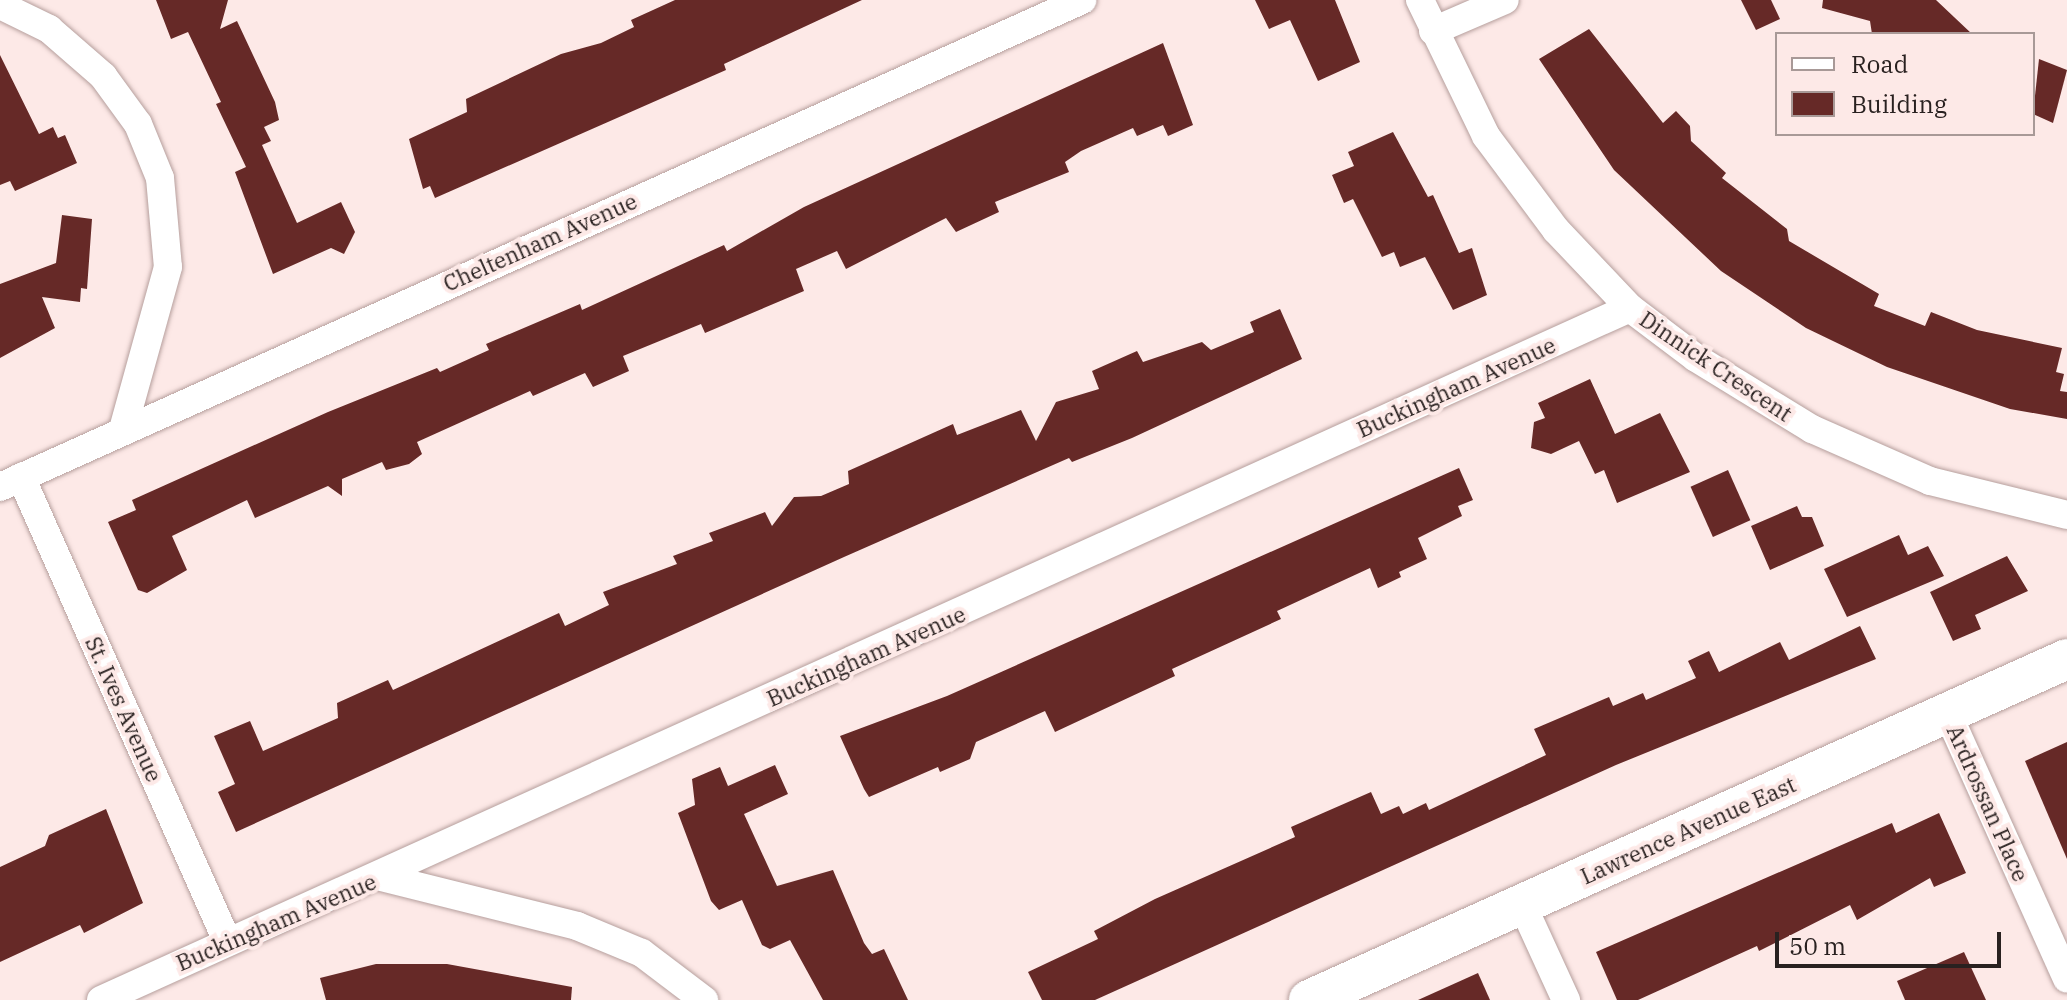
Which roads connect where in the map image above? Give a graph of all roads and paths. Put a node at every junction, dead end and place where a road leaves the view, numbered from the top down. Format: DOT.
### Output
graph roads {
  1 [pos="1082,0"];
  2 [pos="1420,0"];
  3 [pos="1505,0"];
  4 [pos="0,5"];
  5 [pos="1433,31"];
  6 [pos="1630,308"];
  7 [pos="123,429"];
  8 [pos="11,482"];
  9 [pos="2067,515"];
  10 [pos="2067,659"];
  11 [pos="1948,714"];
  12 [pos="381,877"];
  13 [pos="1522,904"];
  14 [pos="227,941"];
  15 [pos="2067,979"];
  16 [pos="101,1000"];
  17 [pos="704,1000"];
  18 [pos="1309,1000"];
  19 [pos="1566,1000"];
  1 -- 7 [label="street, Cheltenham Avenue"];
  2 -- 5 [label="street, Dinnick Crescent"];
  3 -- 5 [label="street"];
  4 -- 7 [label="street"];
  5 -- 6 [label="street, Dinnick Crescent"];
  6 -- 9 [label="street, Dinnick Crescent"];
  6 -- 12 [label="street, Buckingham Avenue"];
  7 -- 8 [label="street, Cheltenham Avenue"];
  8 -- 14 [label="street, St. Ives Avenue"];
  10 -- 11 [label="main road, Lawrence Avenue East"];
  11 -- 13 [label="main road, Lawrence Avenue East"];
  11 -- 15 [label="street, Ardrossan Place"];
  12 -- 14 [label="street, Buckingham Avenue"];
  12 -- 17 [label="street"];
  13 -- 18 [label="main road, Lawrence Avenue East"];
  13 -- 19 [label="street"];
  14 -- 16 [label="street, Buckingham Avenue"];
}
